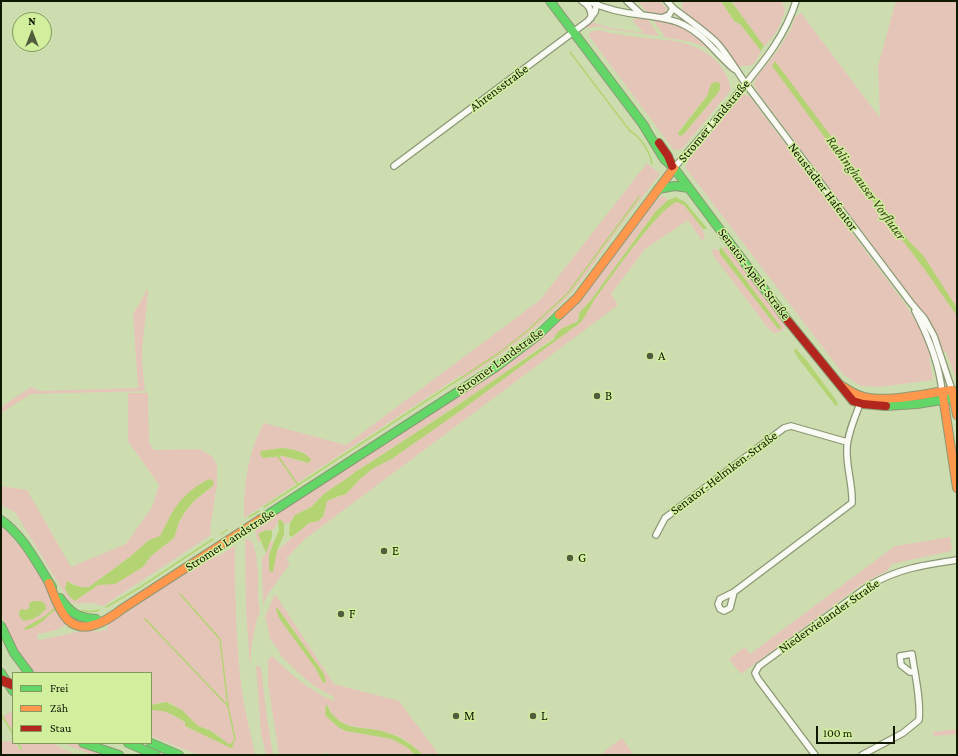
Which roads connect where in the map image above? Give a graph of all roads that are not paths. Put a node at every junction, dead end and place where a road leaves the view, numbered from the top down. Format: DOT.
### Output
graph roads {
  1 [pos="550,1"];
  2 [pos="582,1"];
  3 [pos="588,1"];
  4 [pos="627,1"];
  5 [pos="667,1"];
  6 [pos="796,1"];
  7 [pos="597,3"];
  8 [pos="673,8"];
  9 [pos="642,15"];
  10 [pos="591,18"];
  11 [pos="662,18"];
  12 [pos="574,32"];
  13 [pos="736,70"];
  14 [pos="746,84"];
  15 [pos="394,166"];
  16 [pos="674,168"];
  17 [pos="658,188"];
  18 [pos="689,188"];
  19 [pos="911,303"];
  20 [pos="953,394"];
  21 [pos="943,396"];
  22 [pos="861,401"];
  23 [pos="957,416"];
  24 [pos="847,442"];
  25 [pos="957,488"];
  26 [pos="1,520"];
  27 [pos="656,535"];
  28 [pos="957,560"];
  29 [pos="49,583"];
  30 [pos="734,592"];
  31 [pos="122,609"];
  32 [pos="96,619"];
  33 [pos="74,624"];
  34 [pos="1,626"];
  35 [pos="28,672"];
  36 [pos="915,672"];
  37 [pos="1,673"];
  38 [pos="1,680"];
  39 [pos="12,685"];
  40 [pos="1,690"];
  41 [pos="12,690"];
  42 [pos="12,695"];
  43 [pos="152,743"];
  44 [pos="87,744"];
  45 [pos="130,744"];
  46 [pos="119,755"];
  47 [pos="156,755"];
  48 [pos="179,755"];
  49 [pos="815,755"];
  50 [pos="862,755"];
  1 -- 12 [label="main road, Senator-Apelt-Straße"];
  2 -- 10 [label="street"];
  3 -- 7 [label="street, Neustädter Hafentor"];
  4 -- 9 [label="street"];
  5 -- 8 [label="street, Neustädter Hafentor"];
  6 -- 14 [label="street, Stromer Landstraße"];
  7 -- 9 [label="street, Neustädter Hafentor"];
  7 -- 10 [label="street, Ahrensstraße"];
  8 -- 11 [label="street"];
  8 -- 13 [label="street, Neustädter Hafentor"];
  9 -- 11 [label="street, Neustädter Hafentor"];
  10 -- 12 [label="street, Ahrensstraße"];
  11 -- 13 [label="street, Neustädter Hafentor"];
  12 -- 15 [label="street, Ahrensstraße"];
  12 -- 16 [label="main road, Senator-Apelt-Straße"];
  13 -- 14 [label="street, Neustädter Hafentor"];
  14 -- 16 [label="street, Stromer Landstraße"];
  14 -- 19 [label="street, Neustädter Hafentor"];
  16 -- 17 [label="main road, Stromer Landstraße"];
  16 -- 18 [label="main road, Senator-Apelt-Straße"];
  17 -- 18 [label="main road"];
  17 -- 31 [label="main road, Stromer Landstraße"];
  18 -- 22 [label="main road, Senator-Apelt-Straße"];
  19 -- 20 [label="street, Neustädter Hafentor"];
  19 -- 21 [label="street, Neustädter Hafentor"];
  20 -- 21 [label="main road"];
  20 -- 23 [label="main road"];
  21 -- 22 [label="main road"];
  21 -- 25 [label="main road"];
  22 -- 24 [label="street"];
  24 -- 27 [label="street, Senator-Helmken-Straße"];
  24 -- 30 [label="street"];
  26 -- 29 [label="main road, Stromer Landstraße"];
  28 -- 49 [label="street, Niedervielander Straße"];
  29 -- 32 [label="main road, Stromer Landstraße"];
  29 -- 33 [label="main road, Stromer Landstraße"];
  31 -- 32 [label="main road, Stromer Landstraße"];
  31 -- 33 [label="main road, Stromer Landstraße"];
  32 -- 33 [label="main road, Stromer Landstraße"];
  34 -- 35 [label="main road"];
  36 -- 50 [label="street"];
  37 -- 41 [label="main road"];
  38 -- 39 [label="main road, bridge"];
  40 -- 42 [label="main road"];
  43 -- 48 [label="main road"];
  44 -- 46 [label="main road"];
  45 -- 47 [label="main road"];
}
